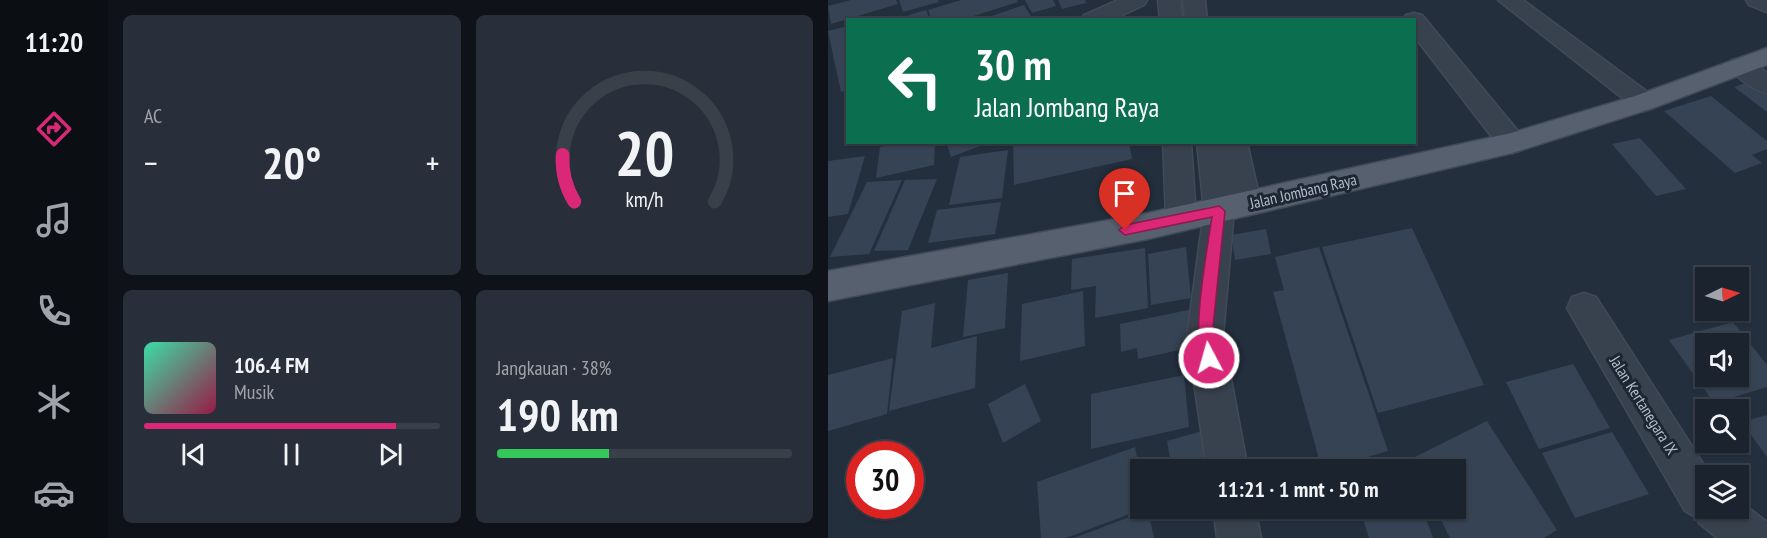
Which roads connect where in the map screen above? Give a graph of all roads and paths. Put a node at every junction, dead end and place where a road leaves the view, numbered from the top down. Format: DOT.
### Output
graph roads {
  1 [pos="1136,0"];
  2 [pos="1169,0"];
  3 [pos="1194,0"];
  4 [pos="1398,0"];
  5 [pos="1509,0"];
  6 [pos="1757,0"];
  7 [pos="1767,5"];
  8 [pos="1096,18"];
  9 [pos="1171,18"];
  10 [pos="1196,18"];
  11 [pos="1412,18"];
  12 [pos="1416,23"];
  13 [pos="1754,61"];
  14 [pos="1767,86"];
  15 [pos="1644,102"];
  16 [pos="1512,143"];
  17 [pos="1177,144"];
  18 [pos="1212,144"];
  19 [pos="1233,144"];
  20 [pos="1233,207"];
  21 [pos="1181,218"];
  22 [pos="828,286"];
  23 [pos="1584,308"];
  24 [pos="1226,459"];
  25 [pos="1695,488"];
  26 [pos="1236,519"];
  27 [pos="1728,519"];
  28 [pos="1239,538"];
  29 [pos="1751,538"];
  1 -- 8 [label="street"];
  2 -- 9 [label="street"];
  3 -- 10 [label="street"];
  4 -- 11 [label="street"];
  5 -- 15 [label="street"];
  6 -- 7 [label="street"];
  12 -- 16 [label="street"];
  13 -- 14 [label="street"];
  13 -- 15 [label="main road, Jalan Jombang Raya"];
  15 -- 16 [label="main road, Jalan Jombang Raya"];
  16 -- 20 [label="main road, Jalan Jombang Raya"];
  17 -- 21 [label="street"];
  18 -- 20 [label="street"];
  19 -- 20 [label="street"];
  20 -- 21 [label="main road, Jalan Jombang Raya"];
  20 -- 24 [label="street"];
  21 -- 22 [label="main road, Jalan Jombang Raya"];
  23 -- 25 [label="street, Jalan Kertanegara IX"];
  26 -- 28 [label="street"];
  27 -- 29 [label="street"];
}
